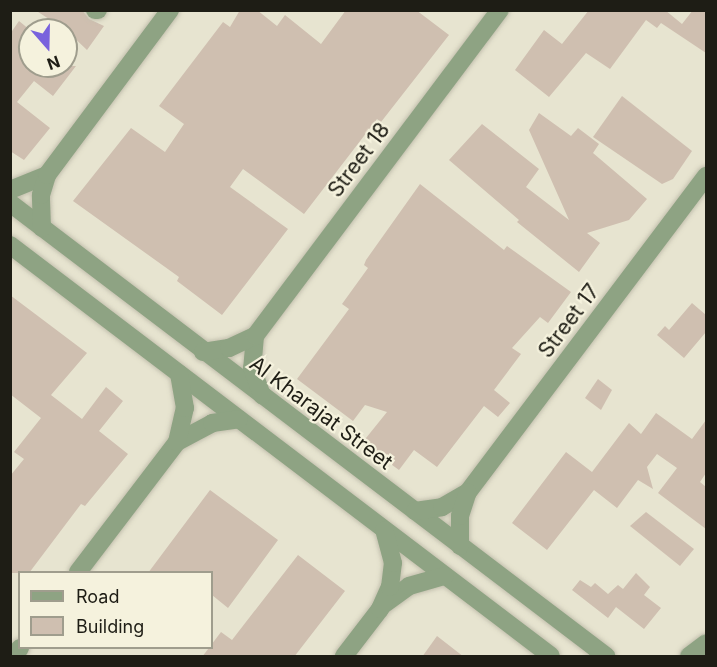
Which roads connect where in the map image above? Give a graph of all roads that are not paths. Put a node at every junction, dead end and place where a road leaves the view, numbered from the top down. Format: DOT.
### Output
graph roads {
  1 [pos="170,10"];
  2 [pos="500,10"];
  3 [pos="47,175"];
  4 [pos="706,176"];
  5 [pos="10,190"];
  6 [pos="10,203"];
  7 [pos="42,228"];
  8 [pos="10,245"];
  9 [pos="10,264"];
  10 [pos="38,266"];
  11 [pos="255,336"];
  12 [pos="203,351"];
  13 [pos="179,374"];
  14 [pos="264,398"];
  15 [pos="239,418"];
  16 [pos="177,442"];
  17 [pos="468,492"];
  18 [pos="415,512"];
  19 [pos="383,528"];
  20 [pos="460,546"];
  21 [pos="80,571"];
  22 [pos="445,576"];
  23 [pos="380,609"];
  24 [pos="706,643"];
  25 [pos="344,657"];
  26 [pos="551,657"];
  27 [pos="606,657"];
  28 [pos="689,657"];
  1 -- 3 [label="street"];
  2 -- 11 [label="street, Street 18"];
  3 -- 5 [label="street"];
  3 -- 7 [label="street"];
  4 -- 17 [label="street, Street 17"];
  6 -- 7 [label="street, Al Kharajat Street"];
  7 -- 12 [label="street, Al Kharajat Street"];
  8 -- 10 [label="street"];
  9 -- 10 [label="street"];
  10 -- 13 [label="street"];
  11 -- 12 [label="street, Street 18"];
  11 -- 14 [label="street"];
  12 -- 14 [label="street, Al Kharajat Street"];
  13 -- 15 [label="street"];
  13 -- 16 [label="street"];
  14 -- 18 [label="street, Al Kharajat Street"];
  15 -- 16 [label="street"];
  15 -- 19 [label="street"];
  16 -- 21 [label="street"];
  17 -- 18 [label="street, Street 17"];
  17 -- 20 [label="street, Street 17"];
  18 -- 20 [label="street, Al Kharajat Street"];
  19 -- 22 [label="street"];
  19 -- 23 [label="street"];
  20 -- 27 [label="street, Al Kharajat Street"];
  22 -- 23 [label="street"];
  22 -- 26 [label="street"];
  23 -- 25 [label="street"];
  24 -- 28 [label="street"];
}
